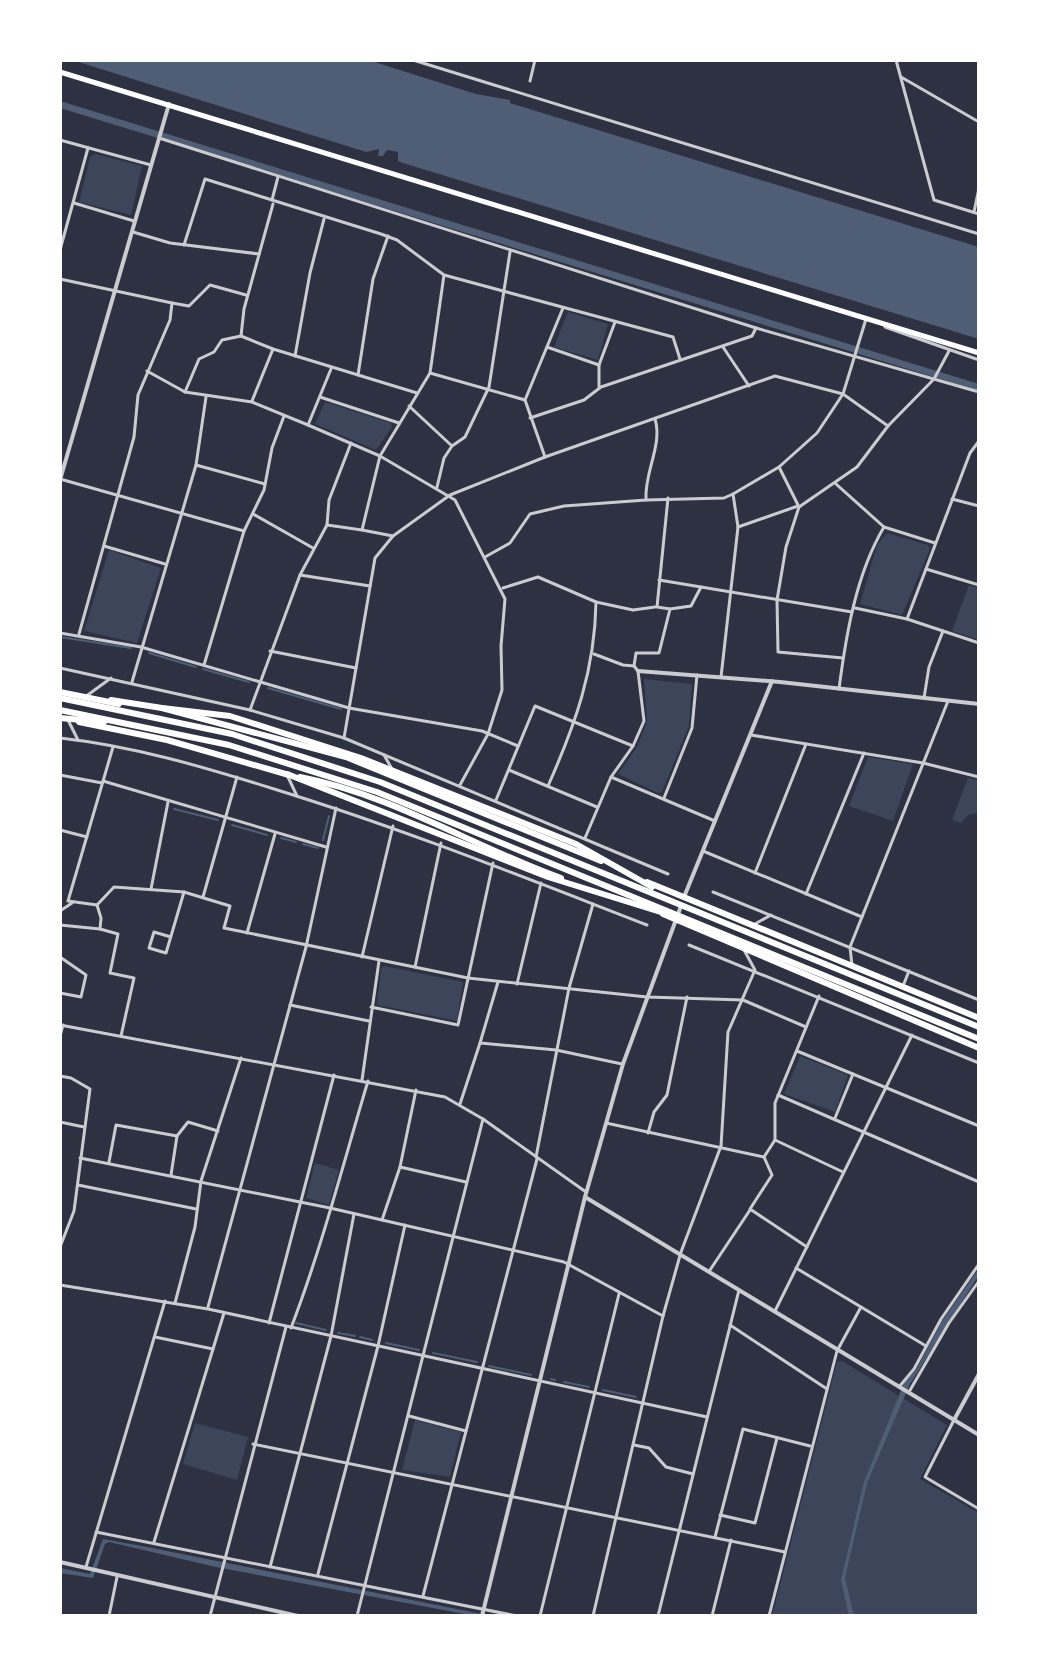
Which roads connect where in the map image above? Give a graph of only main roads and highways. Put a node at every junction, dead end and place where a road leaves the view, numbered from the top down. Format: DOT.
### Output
graph roads {
  1 [pos="60,72"];
  2 [pos="979,353"];
  3 [pos="60,695"];
  4 [pos="162,708"];
  5 [pos="60,710"];
  6 [pos="63,719"];
  7 [pos="135,724"];
  8 [pos="287,774"];
  9 [pos="691,907"];
  10 [pos="694,921"];
  11 [pos="979,1018"];
  12 [pos="979,1027"];
  13 [pos="979,1039"];
  14 [pos="979,1048"];
  1 -- 2 [label="main road"];
  3 -- 4 [label="highway"];
  3 -- 9 [label="highway"];
  4 -- 9 [label="highway"];
  4 -- 11 [label="highway"];
  5 -- 7 [label="highway"];
  6 -- 7 [label="highway"];
  6 -- 8 [label="highway"];
  7 -- 10 [label="highway"];
  8 -- 10 [label="highway"];
  8 -- 14 [label="highway"];
  9 -- 12 [label="highway"];
  10 -- 13 [label="highway"];
}
